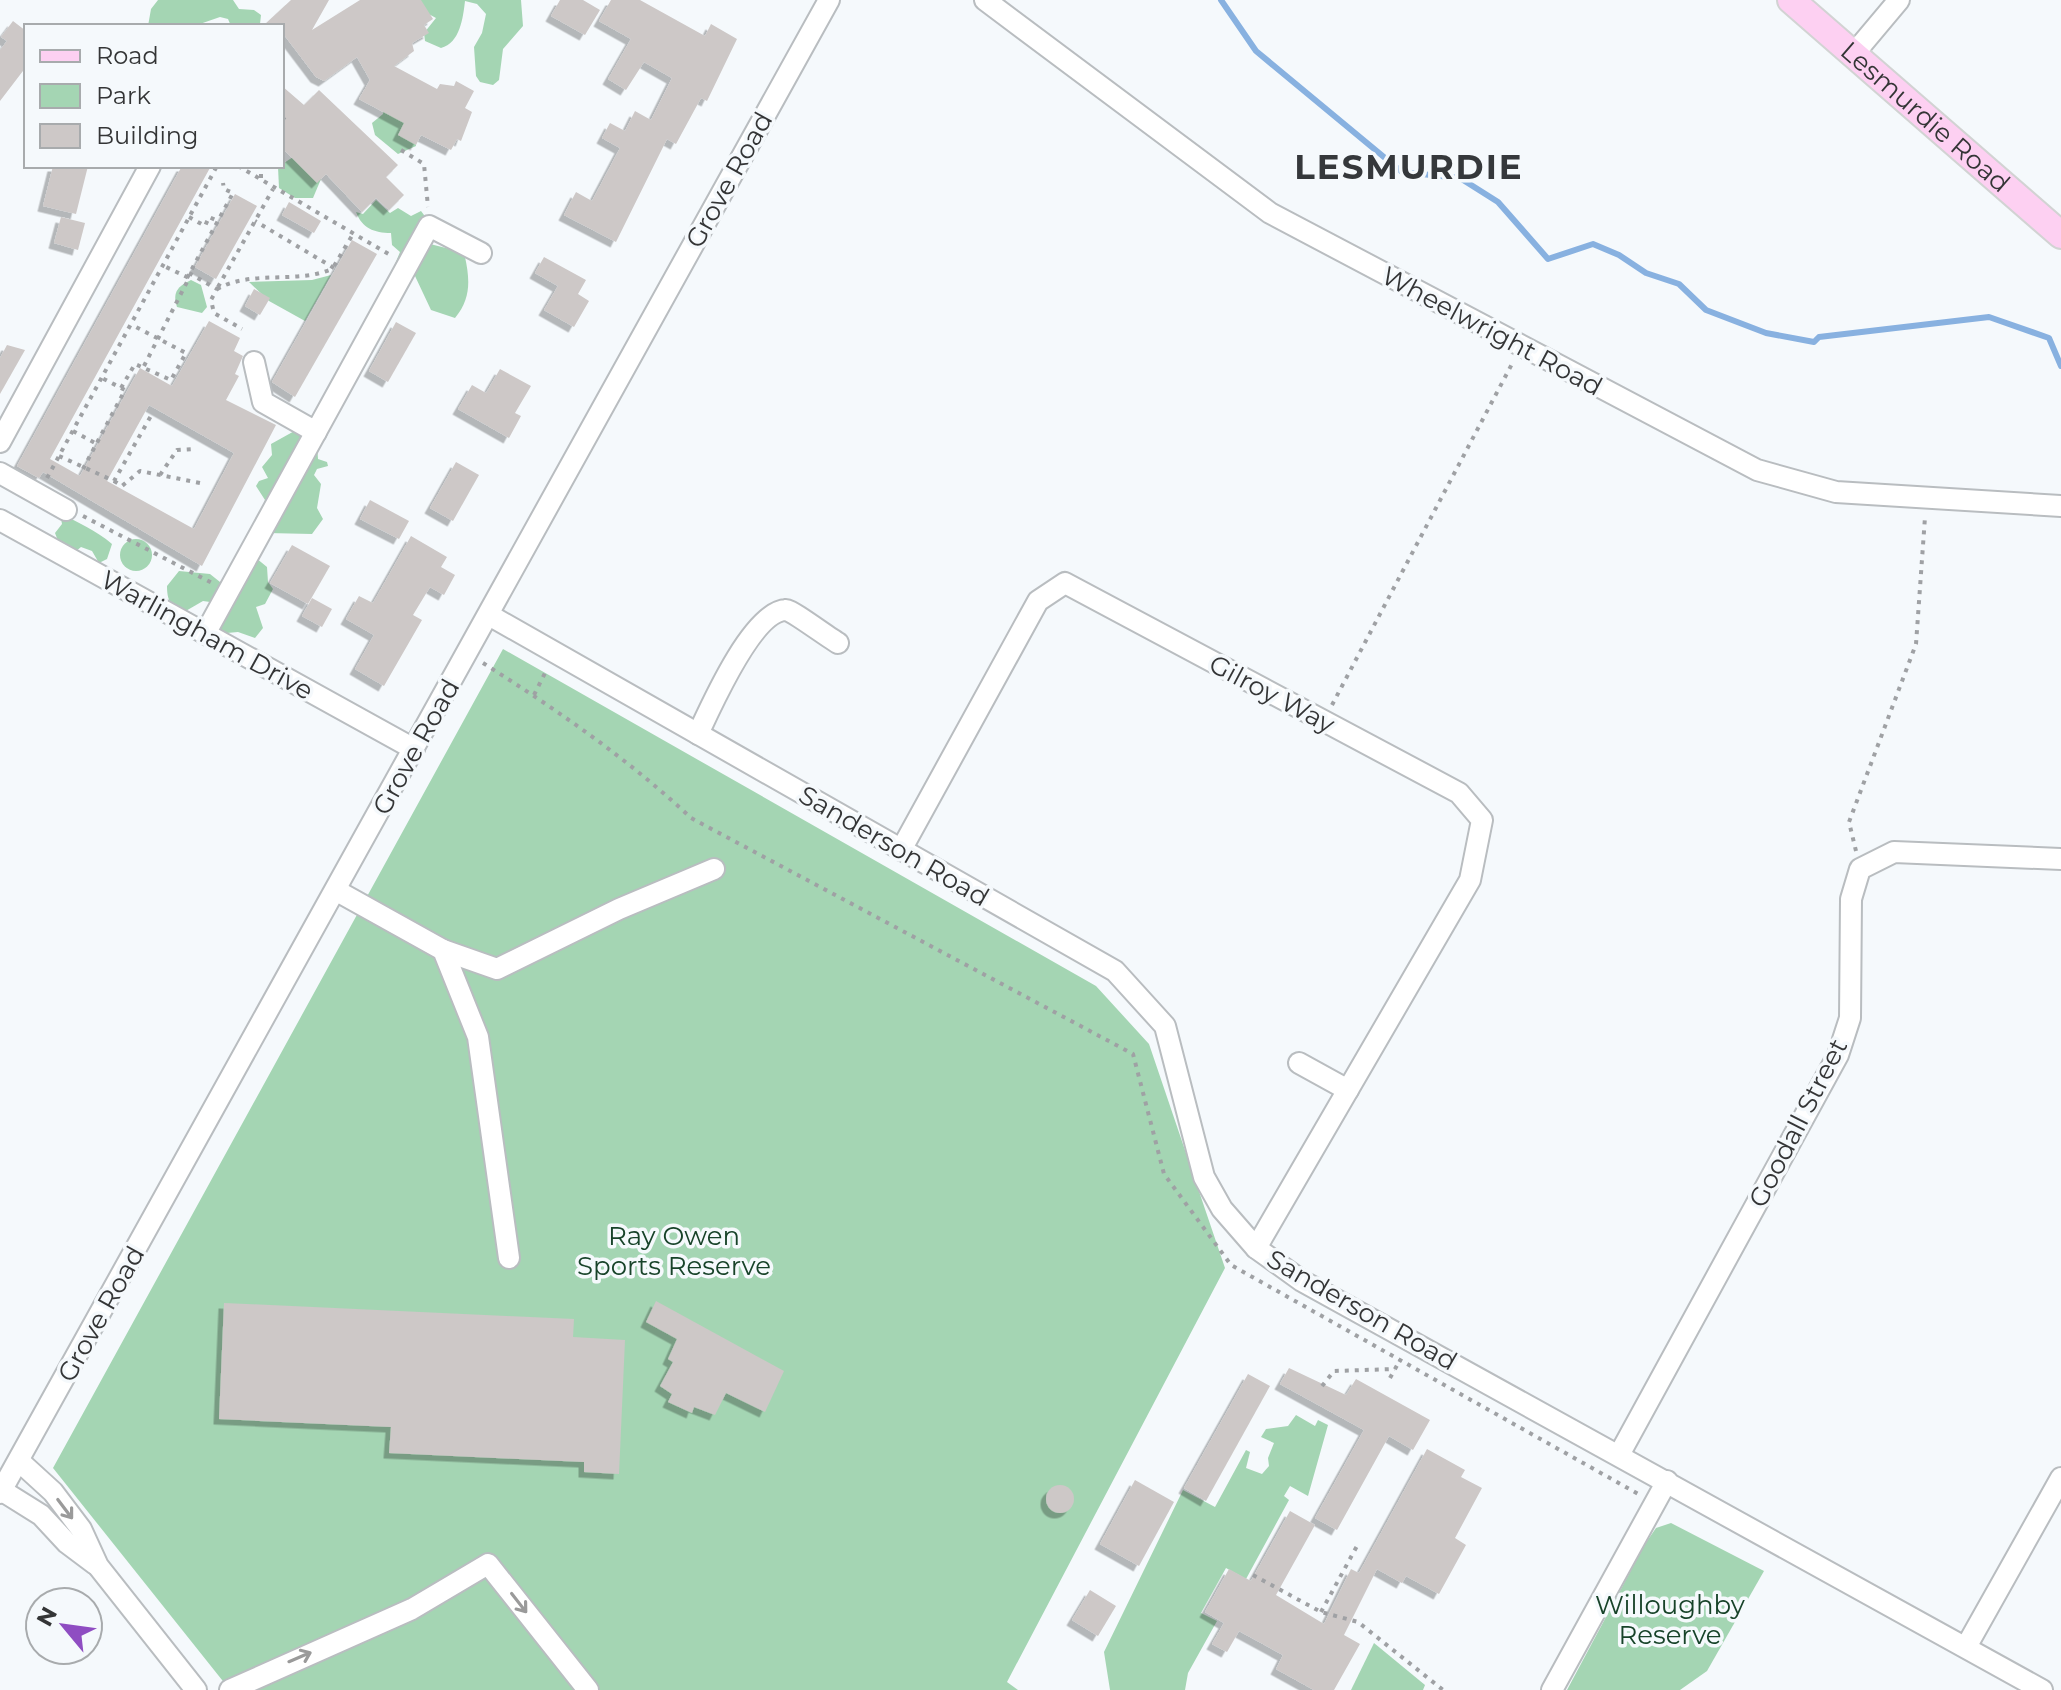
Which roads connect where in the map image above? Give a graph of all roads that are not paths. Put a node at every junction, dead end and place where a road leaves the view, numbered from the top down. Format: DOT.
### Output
graph roads {
  1 [pos="829,0"];
  2 [pos="985,0"];
  3 [pos="1791,0"];
  4 [pos="1899,0"];
  5 [pos="1852,56"];
  6 [pos="149,168"];
  7 [pos="2061,235"];
  8 [pos="481,253"];
  9 [pos="254,362"];
  10 [pos="316,432"];
  11 [pos="0,442"];
  12 [pos="0,473"];
  13 [pos="2061,506"];
  14 [pos="66,510"];
  15 [pos="0,520"];
  16 [pos="489,615"];
  17 [pos="205,634"];
  18 [pos="838,643"];
  19 [pos="698,734"];
  20 [pos="414,749"];
  21 [pos="901,850"];
  22 [pos="2061,859"];
  23 [pos="714,869"];
  24 [pos="337,891"];
  25 [pos="443,950"];
  26 [pos="1299,1063"];
  27 [pos="1348,1090"];
  28 [pos="1256,1248"];
  29 [pos="509,1258"];
  30 [pos="1619,1455"];
  31 [pos="19,1461"];
  32 [pos="2061,1478"];
  33 [pos="1667,1481"];
  34 [pos="1,1492"];
  35 [pos="98,1566"];
  36 [pos="1966,1647"];
  37 [pos="196,1690"];
  38 [pos="230,1690"];
  39 [pos="588,1690"];
  40 [pos="1552,1690"];
  41 [pos="2042,1690"];
  1 -- 16 [label="street, Grove Road"];
  2 -- 13 [label="street, Wheelwright Road"];
  3 -- 5 [label="main road, Lesmurdie Road"];
  4 -- 5 [label="street"];
  5 -- 7 [label="main road, Lesmurdie Road"];
  6 -- 11 [label="street"];
  8 -- 10 [label="street"];
  9 -- 10 [label="street"];
  10 -- 17 [label="street"];
  12 -- 14 [label="street"];
  15 -- 17 [label="street, Warlingham Drive"];
  16 -- 19 [label="street, Sanderson Road"];
  16 -- 20 [label="street, Grove Road"];
  17 -- 20 [label="street, Warlingham Drive"];
  18 -- 19 [label="street"];
  19 -- 21 [label="street, Sanderson Road"];
  20 -- 24 [label="street, Grove Road"];
  21 -- 27 [label="street, Gilroy Way"];
  21 -- 28 [label="street, Sanderson Road"];
  22 -- 30 [label="street, Goodall Street"];
  23 -- 25 [label="street"];
  24 -- 25 [label="street"];
  24 -- 31 [label="street, Grove Road"];
  25 -- 29 [label="street"];
  26 -- 27 [label="street"];
  27 -- 28 [label="street, Gilroy Way"];
  28 -- 30 [label="street, Sanderson Road"];
  30 -- 33 [label="street, Sanderson Road"];
  31 -- 34 [label="street, Grove Road"];
  31 -- 35 [label="street, one-way"];
  32 -- 36 [label="street"];
  33 -- 36 [label="street, Sanderson Road"];
  33 -- 40 [label="street"];
  34 -- 35 [label="street"];
  35 -- 37 [label="street"];
  36 -- 41 [label="street, Sanderson Road"];
  38 -- 39 [label="street, one-way"];
}
